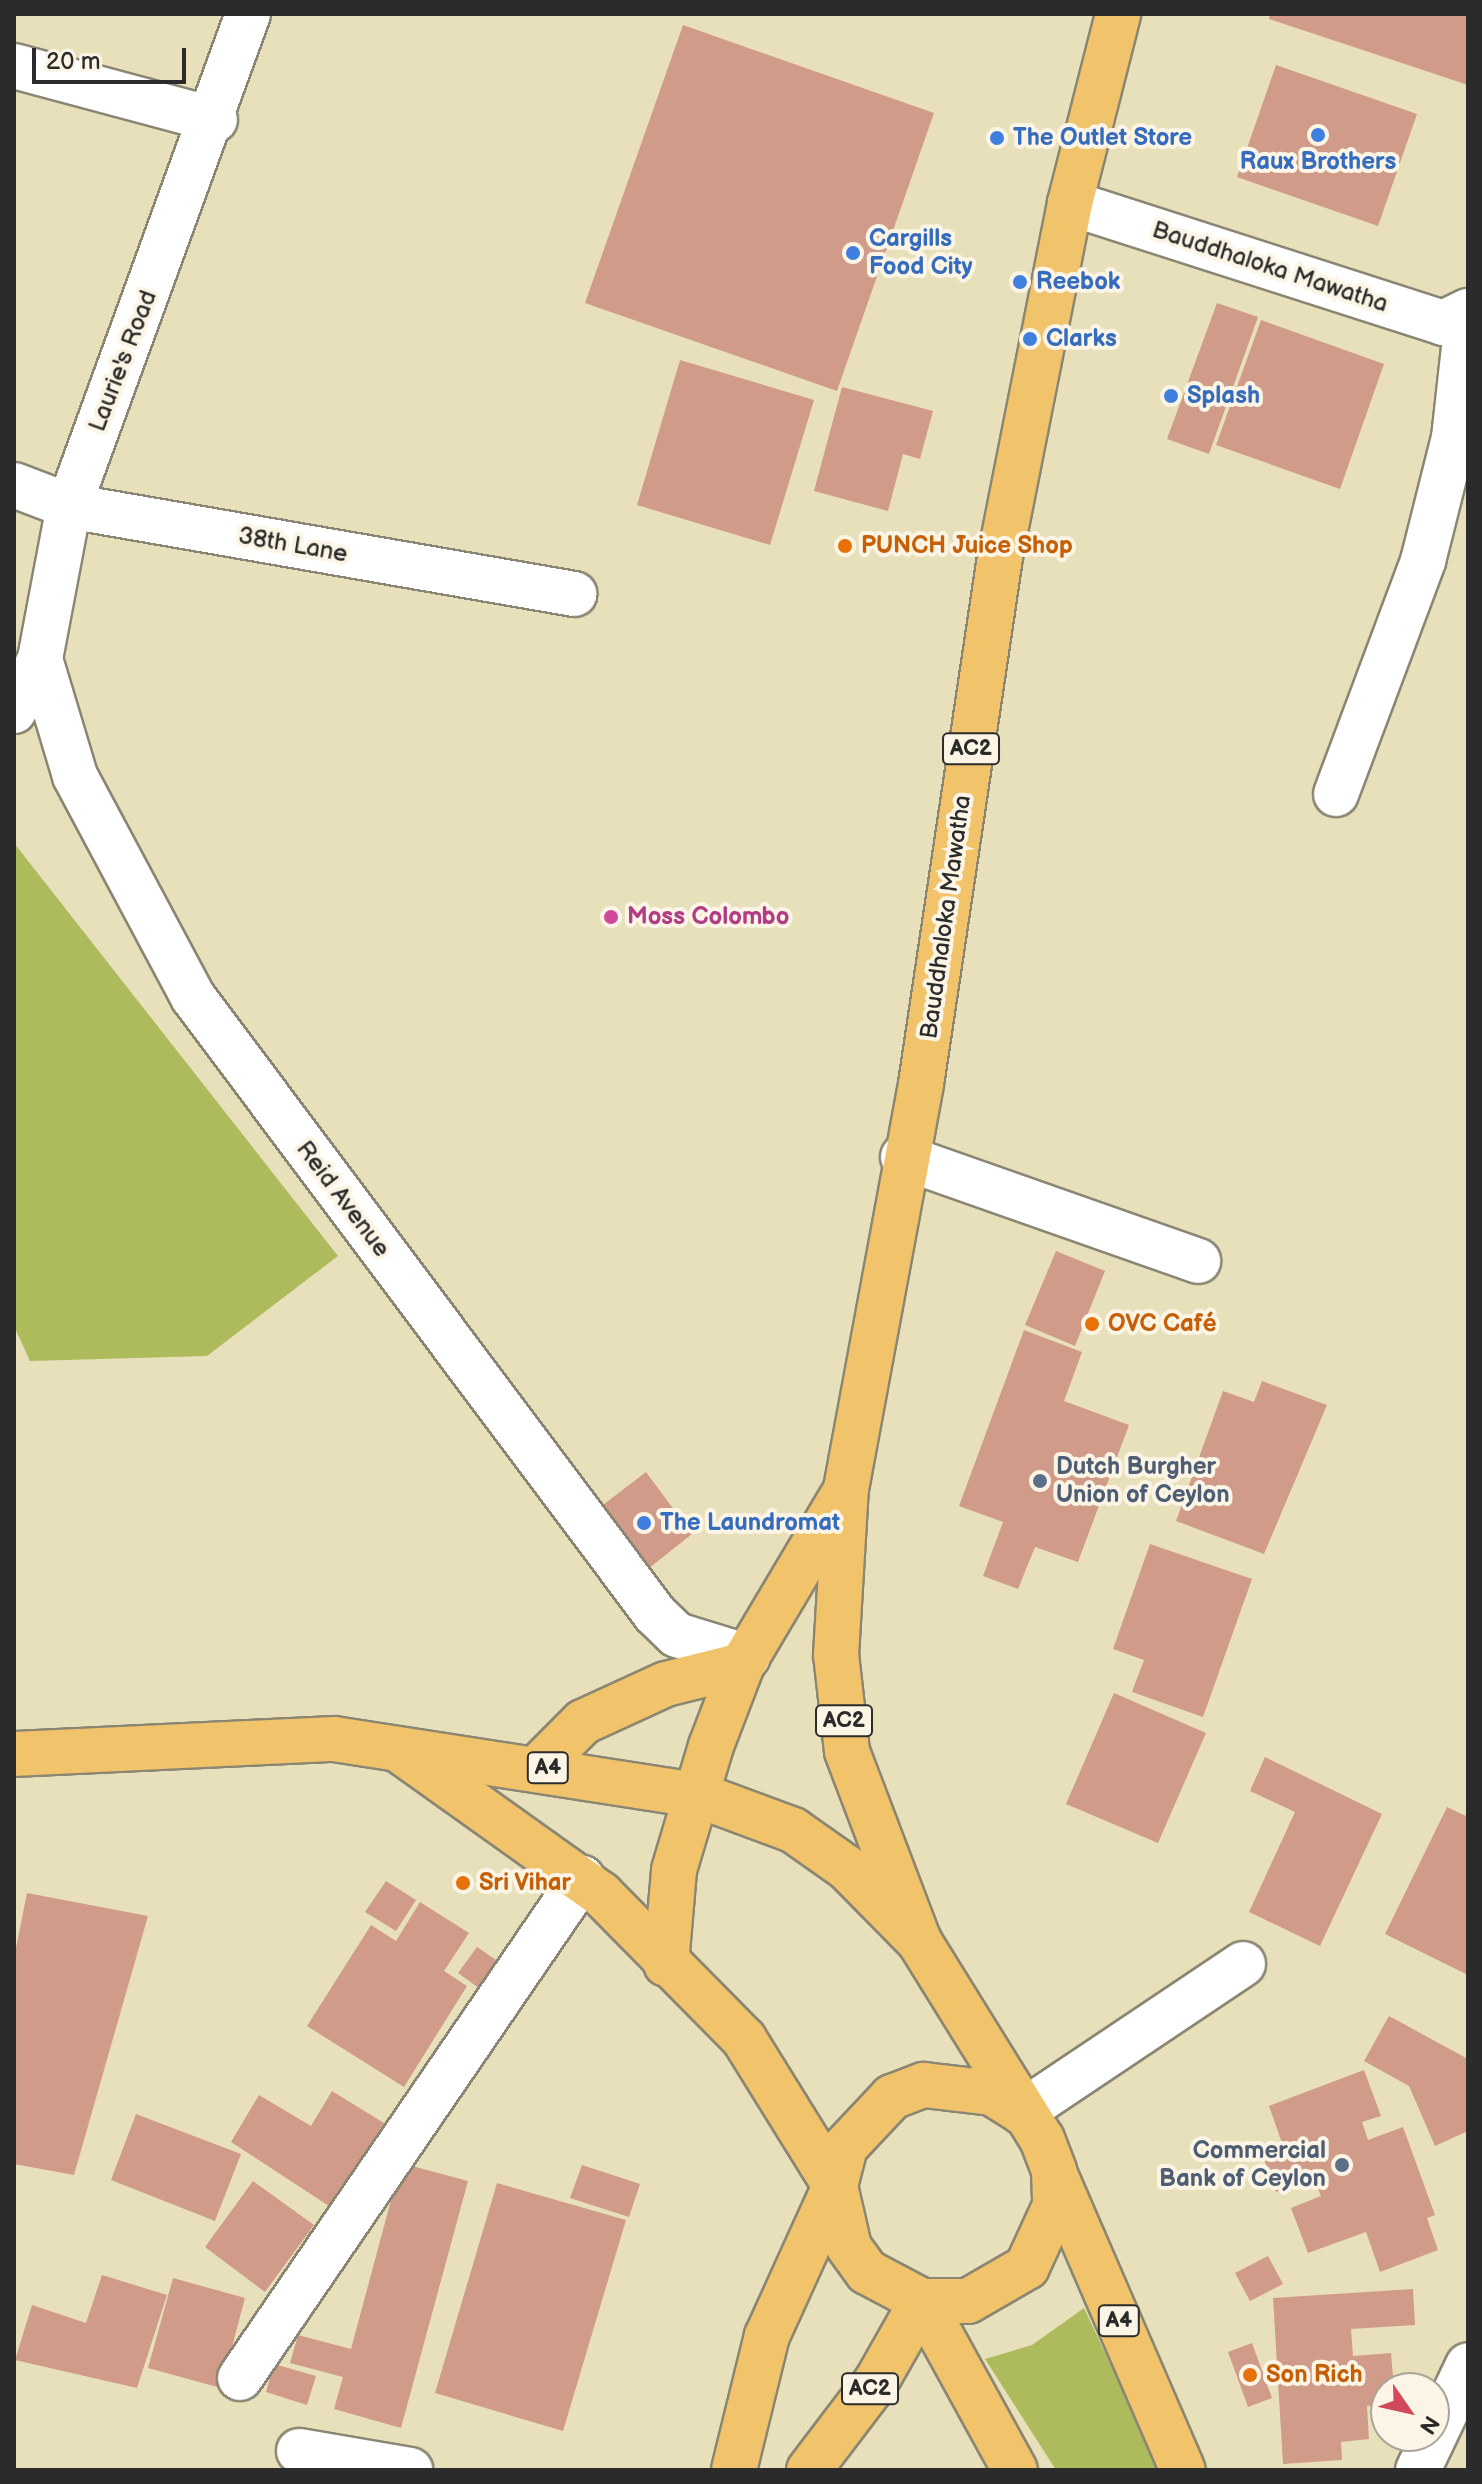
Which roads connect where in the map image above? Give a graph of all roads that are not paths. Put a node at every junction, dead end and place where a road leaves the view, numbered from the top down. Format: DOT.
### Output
graph roads {
  1 [pos="248,14"];
  2 [pos="1118,14"];
  3 [pos="14,66"];
  4 [pos="215,120"];
  5 [pos="1070,203"];
  6 [pos="1468,312"];
  7 [pos="14,485"];
  8 [pos="69,506"];
  9 [pos="574,594"];
  10 [pos="40,659"];
  11 [pos="14,711"];
  12 [pos="1336,794"];
  13 [pos="903,1157"];
  14 [pos="1198,1261"];
  15 [pos="846,1489"];
  16 [pos="745,1661"];
  17 [pos="393,1746"];
  18 [pos="14,1754"];
  19 [pos="539,1766"];
  20 [pos="701,1796"];
  21 [pos="582,1878"];
  22 [pos="919,1941"];
  23 [pos="666,1964"];
  24 [pos="1243,1964"];
  25 [pos="1022,2112"];
  26 [pos="1054,2171"];
  27 [pos="835,2186"];
  28 [pos="922,2301"];
  29 [pos="1468,2365"];
  30 [pos="240,2378"];
  31 [pos="299,2451"];
  32 [pos="410,2470"];
  33 [pos="734,2470"];
  34 [pos="809,2470"];
  35 [pos="1015,2470"];
  36 [pos="1183,2470"];
  37 [pos="1418,2470"];
  1 -- 4 [label="street, Laurie's Road"];
  2 -- 5 [label="main road, Bauddhaloka Mawatha / AC2"];
  3 -- 4 [label="street"];
  4 -- 8 [label="street, Laurie's Road"];
  5 -- 6 [label="street, Bauddhaloka Mawatha"];
  5 -- 13 [label="main road, Bauddhaloka Mawatha / AC2"];
  6 -- 12 [label="street"];
  7 -- 8 [label="street, 38th Lane"];
  8 -- 9 [label="street, 38th Lane"];
  8 -- 10 [label="street, Laurie's Road"];
  10 -- 11 [label="street, Laurie's Road"];
  10 -- 16 [label="street, Reid Avenue"];
  13 -- 14 [label="street"];
  13 -- 15 [label="main road, Bauddhaloka Mawatha / AC2"];
  15 -- 16 [label="main road, Bauddhaloka Mawatha / AC2"];
  15 -- 22 [label="main road, Bauddhaloka Mawatha / AC2"];
  16 -- 19 [label="main road"];
  16 -- 20 [label="main road, Bauddhaloka Mawatha / AC2"];
  17 -- 18 [label="main road, A4"];
  17 -- 19 [label="main road, A4"];
  17 -- 21 [label="main road"];
  19 -- 20 [label="main road, A4"];
  20 -- 22 [label="main road, A4"];
  20 -- 23 [label="main road, Bauddhaloka Mawatha / AC2"];
  21 -- 23 [label="main road"];
  21 -- 30 [label="street"];
  22 -- 25 [label="main road, A4"];
  23 -- 27 [label="main road"];
  24 -- 25 [label="street"];
  25 -- 26 [label="main road"];
  25 -- 27 [label="main road"];
  26 -- 28 [label="main road"];
  26 -- 36 [label="main road, A4"];
  27 -- 28 [label="main road"];
  27 -- 33 [label="main road"];
  28 -- 34 [label="main road, AC2"];
  28 -- 35 [label="main road"];
  29 -- 37 [label="street"];
  31 -- 32 [label="street"];
}
